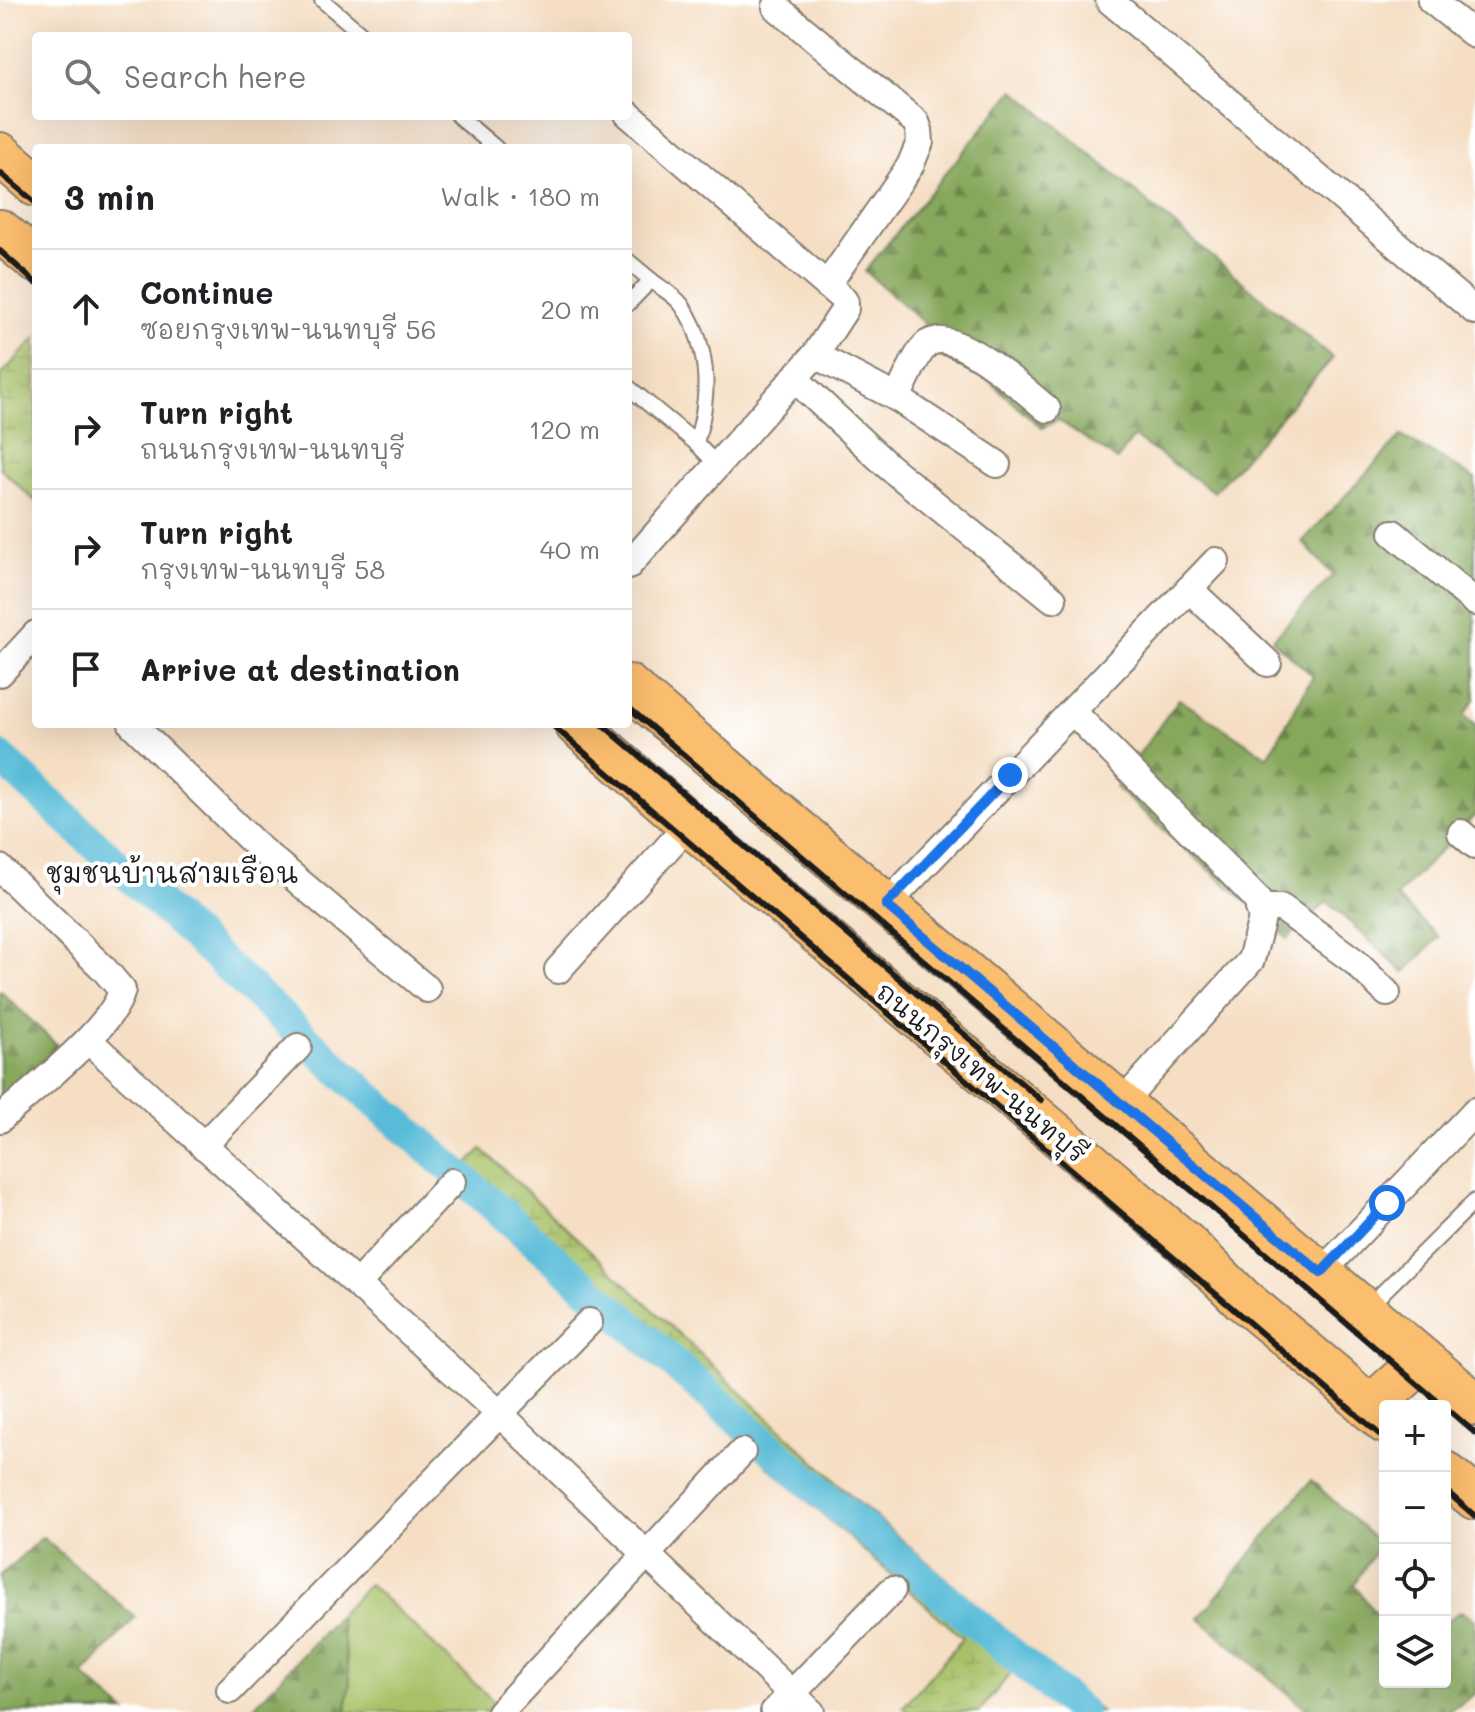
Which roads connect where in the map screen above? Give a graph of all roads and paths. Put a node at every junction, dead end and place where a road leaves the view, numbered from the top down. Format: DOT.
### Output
graph roads {
  1 [pos="322,0"];
  2 [pos="1109,0"];
  3 [pos="1431,0"];
  4 [pos="776,7"];
  5 [pos="359,32"];
  6 [pos="1475,35"];
  7 [pos="632,117"];
  8 [pos="463,120"];
  9 [pos="491,144"];
  10 [pos="0,154"];
  11 [pos="32,182"];
  12 [pos="0,231"];
  13 [pos="32,258"];
  14 [pos="632,264"];
  15 [pos="651,280"];
  16 [pos="827,285"];
  17 [pos="632,300"];
  18 [pos="1475,311"];
  19 [pos="815,355"];
  20 [pos="794,378"];
  21 [pos="632,390"];
  22 [pos="897,398"];
  23 [pos="1047,409"];
  24 [pos="696,443"];
  25 [pos="997,464"];
  26 [pos="717,465"];
  27 [pos="1393,533"];
  28 [pos="632,561"];
  29 [pos="1216,561"];
  30 [pos="1189,589"];
  31 [pos="1053,599"];
  32 [pos="1475,602"];
  33 [pos="32,638"];
  34 [pos="1268,663"];
  35 [pos="0,673"];
  36 [pos="632,689"];
  37 [pos="1072,711"];
  38 [pos="136,728"];
  39 [pos="581,728"];
  40 [pos="689,824"];
  41 [pos="0,868"];
  42 [pos="886,905"];
  43 [pos="1259,908"];
  44 [pos="558,970"];
  45 [pos="427,989"];
  46 [pos="1387,993"];
  47 [pos="88,1040"];
  48 [pos="298,1047"];
  49 [pos="1121,1104"];
  50 [pos="1475,1111"];
  51 [pos="0,1119"];
  52 [pos="203,1146"];
  53 [pos="452,1182"];
  54 [pos="1475,1201"];
  55 [pos="1321,1273"];
  56 [pos="357,1284"];
  57 [pos="1364,1310"];
  58 [pos="589,1322"];
  59 [pos="1423,1360"];
  60 [pos="1467,1392"];
  61 [pos="500,1414"];
  62 [pos="1377,1415"];
  63 [pos="742,1452"];
  64 [pos="1451,1478"];
  65 [pos="1475,1498"];
  66 [pos="647,1555"];
  67 [pos="892,1590"];
  68 [pos="230,1690"];
  69 [pos="783,1703"];
  70 [pos="500,1712"];
  71 [pos="811,1712"];
  1 -- 5 [label="lane"];
  2 -- 18 [label="street"];
  3 -- 6 [label="street"];
  4 -- 16 [label="street"];
  7 -- 16 [label="street"];
  8 -- 9 [label="lane"];
  10 -- 11 [label="main road"];
  12 -- 13 [label="main road"];
  14 -- 15 [label="lane"];
  15 -- 17 [label="lane"];
  15 -- 24 [label="lane"];
  16 -- 19 [label="street"];
  19 -- 20 [label="street"];
  19 -- 22 [label="street"];
  20 -- 26 [label="street"];
  20 -- 31 [label="street"];
  21 -- 24 [label="lane"];
  22 -- 23 [label="street"];
  22 -- 25 [label="street"];
  24 -- 26 [label="lane"];
  26 -- 28 [label="street"];
  27 -- 32 [label="street"];
  29 -- 30 [label="street"];
  30 -- 34 [label="street"];
  30 -- 37 [label="street"];
  33 -- 35 [label="street"];
  36 -- 42 [label="main road"];
  37 -- 42 [label="street"];
  37 -- 43 [label="street"];
  38 -- 45 [label="street"];
  39 -- 40 [label="main road, ถนนกรุงเทพ-นนทบุรี"];
  40 -- 44 [label="street"];
  40 -- 62 [label="main road, ถนนกรุงเทพ-นนทบุรี"];
  41 -- 47 [label="street"];
  42 -- 49 [label="main road"];
  43 -- 46 [label="street"];
  43 -- 49 [label="street"];
  47 -- 51 [label="street"];
  47 -- 52 [label="street"];
  48 -- 52 [label="street"];
  49 -- 55 [label="main road"];
  50 -- 55 [label="street"];
  52 -- 56 [label="street"];
  53 -- 56 [label="street"];
  54 -- 57 [label="lane"];
  55 -- 57 [label="main road"];
  56 -- 61 [label="street"];
  57 -- 59 [label="main road"];
  58 -- 61 [label="street"];
  59 -- 60 [label="main road"];
  59 -- 62 [label="main road"];
  61 -- 66 [label="street"];
  61 -- 68 [label="street"];
  63 -- 66 [label="street"];
  64 -- 65 [label="main road"];
  66 -- 69 [label="street"];
  66 -- 70 [label="street"];
  67 -- 69 [label="street"];
  69 -- 71 [label="street"];
}
